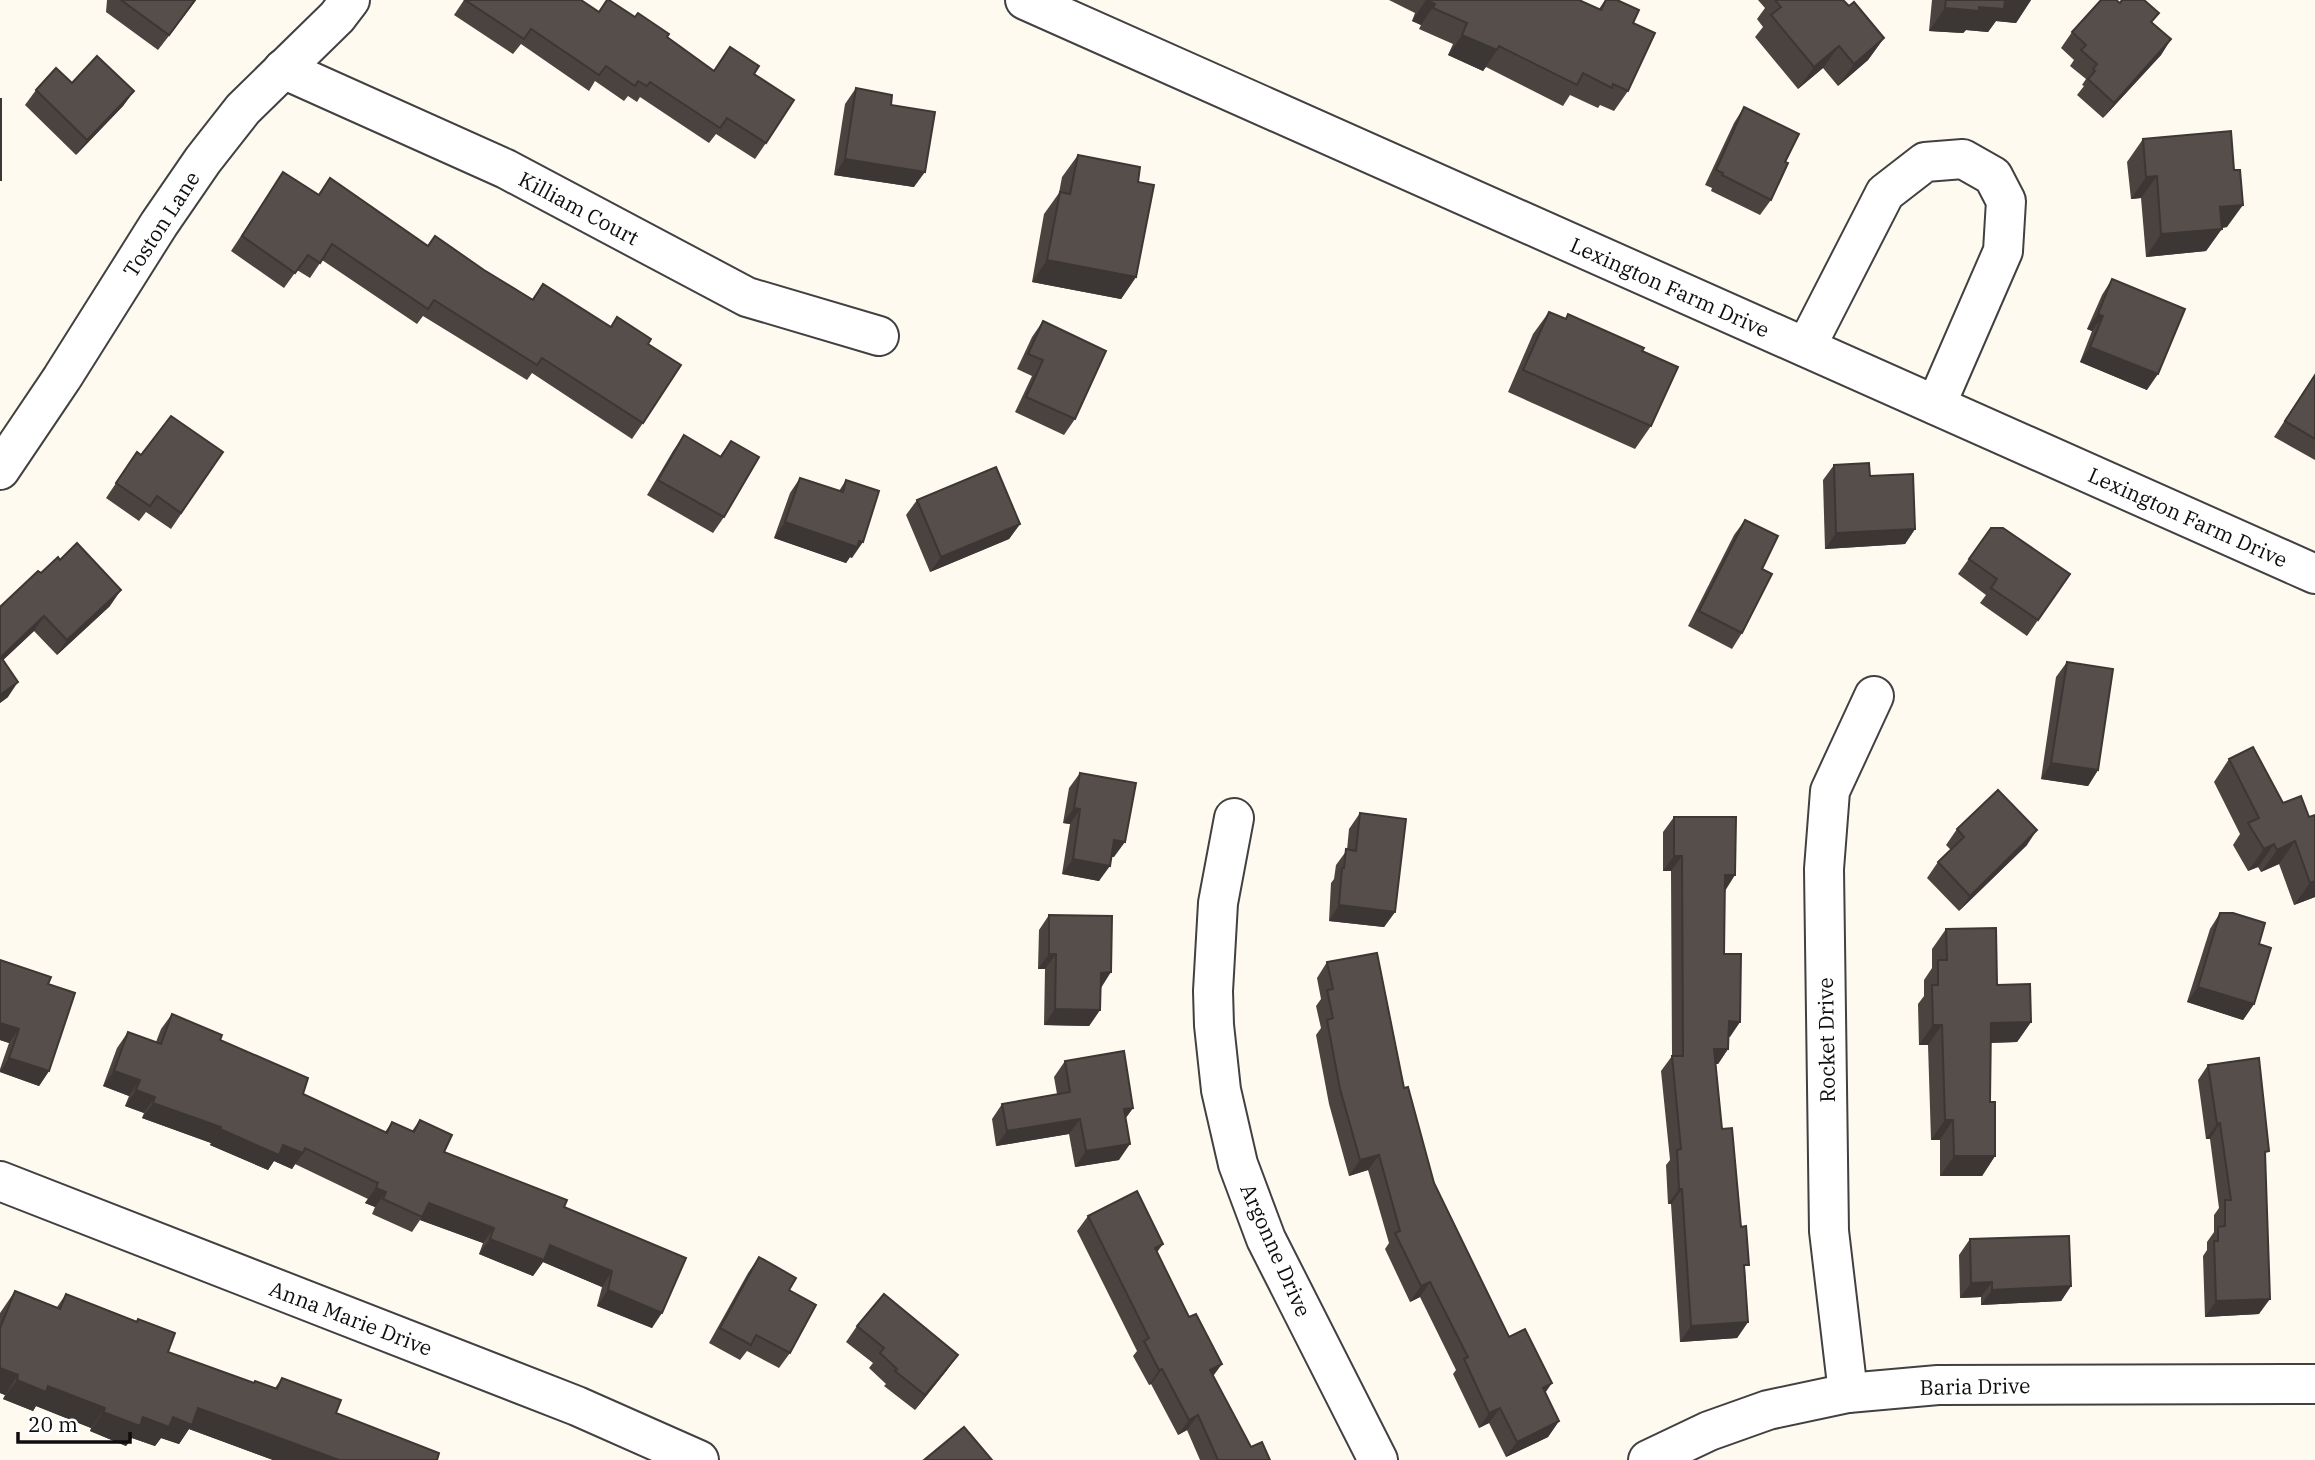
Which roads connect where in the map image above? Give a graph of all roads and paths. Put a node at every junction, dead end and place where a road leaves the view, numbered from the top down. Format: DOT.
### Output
graph roads {
  1 [pos="350,0"];
  2 [pos="1025,0"];
  3 [pos="283,69"];
  4 [pos="879,336"];
  5 [pos="1806,347"];
  6 [pos="1936,405"];
  7 [pos="0,470"];
  8 [pos="2315,574"];
  9 [pos="1874,696"];
  10 [pos="1234,818"];
  11 [pos="0,1181"];
  12 [pos="2315,1384"];
  13 [pos="1848,1393"];
  14 [pos="699,1460"];
  15 [pos="1378,1460"];
  16 [pos="1648,1460"];
  1 -- 3 [label="street, Toston Lane"];
  2 -- 5 [label="street, Lexington Farm Drive"];
  3 -- 4 [label="street, Killiam Court"];
  3 -- 7 [label="street, Toston Lane"];
  5 -- 6 [label="street, Lexington Farm Drive"];
  5 -- 6 [label="street"];
  6 -- 8 [label="street, Lexington Farm Drive"];
  9 -- 13 [label="street, Rocket Drive"];
  10 -- 15 [label="street, Argonne Drive"];
  11 -- 14 [label="street, Anna Marie Drive"];
  12 -- 13 [label="street, Baria Drive"];
  13 -- 16 [label="street, Baria Drive"];
}
